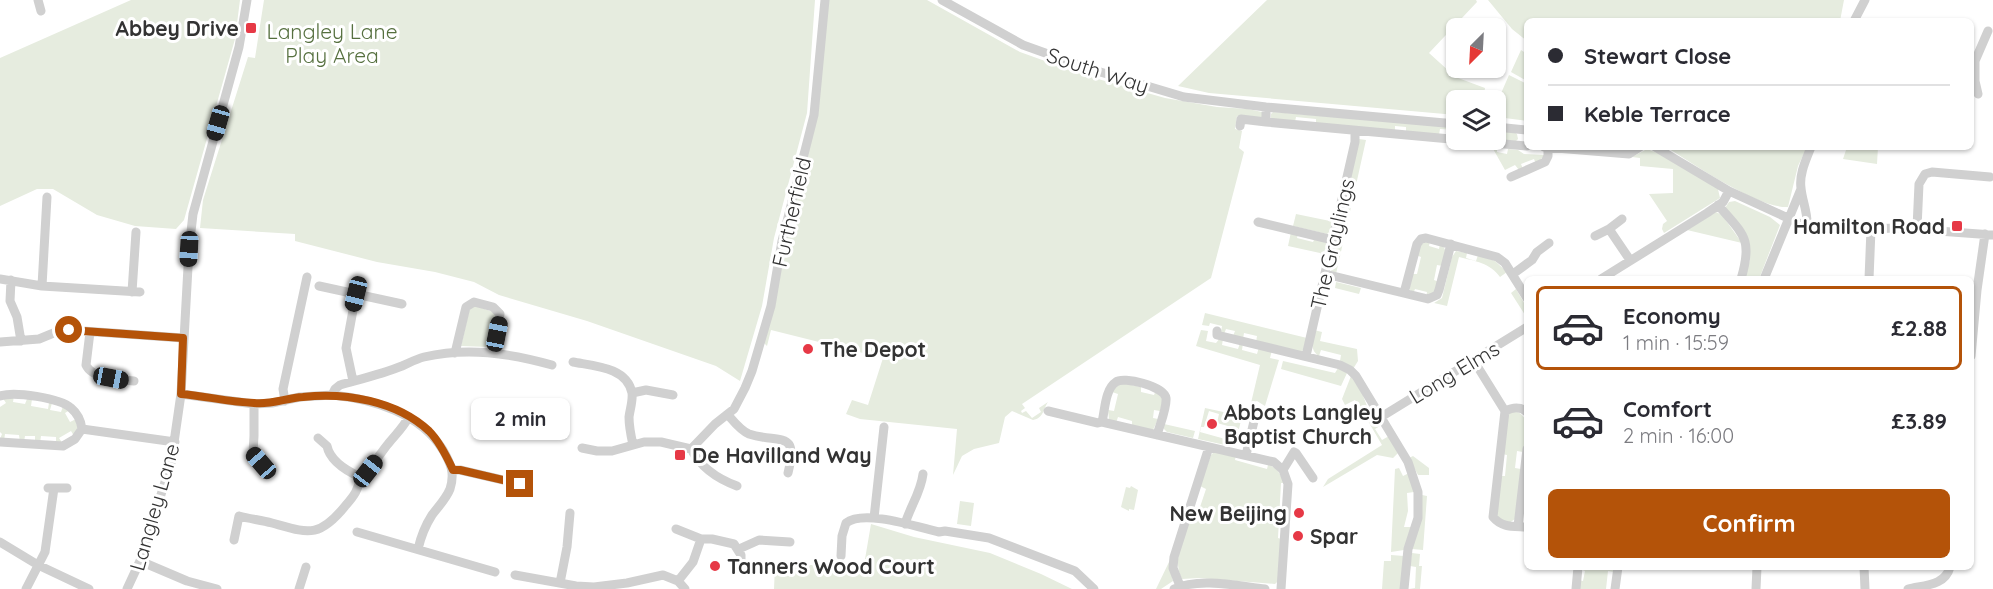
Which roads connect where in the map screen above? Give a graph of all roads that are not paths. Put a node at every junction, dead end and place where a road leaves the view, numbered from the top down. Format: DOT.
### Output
graph roads {
  1 [pos="38,0"];
  2 [pos="247,0"];
  3 [pos="825,0"];
  4 [pos="942,0"];
  5 [pos="1865,0"];
  6 [pos="41,11"];
  7 [pos="1856,18"];
  8 [pos="1988,31"];
  9 [pos="1974,75"];
  10 [pos="1974,84"];
  11 [pos="1978,94"];
  12 [pos="1266,107"];
  13 [pos="1266,122"];
  14 [pos="1446,123"];
  15 [pos="1240,126"];
  16 [pos="1506,128"];
  17 [pos="1524,130"];
  18 [pos="1355,131"];
  19 [pos="1524,145"];
  20 [pos="1546,150"];
  21 [pos="1582,150"];
  22 [pos="1635,150"];
  23 [pos="1660,150"];
  24 [pos="1810,150"];
  25 [pos="1511,177"];
  26 [pos="1990,177"];
  27 [pos="1801,189"];
  28 [pos="1729,191"];
  29 [pos="47,197"];
  30 [pos="1718,205"];
  31 [pos="1622,219"];
  32 [pos="1789,219"];
  33 [pos="1258,222"];
  34 [pos="1807,225"];
  35 [pos="1917,228"];
  36 [pos="1609,229"];
  37 [pos="1871,229"];
  38 [pos="136,232"];
  39 [pos="1989,234"];
  40 [pos="1595,236"];
  41 [pos="1333,240"];
  42 [pos="1451,244"];
  43 [pos="1545,248"];
  44 [pos="1630,260"];
  45 [pos="1325,274"];
  46 [pos="1513,274"];
  47 [pos="1605,276"];
  48 [pos="1743,276"];
  49 [pos="1765,276"];
  50 [pos="1869,276"];
  51 [pos="307,277"];
  52 [pos="0,279"];
  53 [pos="11,280"];
  54 [pos="42,286"];
  55 [pos="320,286"];
  56 [pos="1404,293"];
  57 [pos="1524,293"];
  58 [pos="356,294"];
  59 [pos="402,304"];
  60 [pos="1974,323"];
  61 [pos="1524,329"];
  62 [pos="90,332"];
  63 [pos="1216,335"];
  64 [pos="183,338"];
  65 [pos="21,341"];
  66 [pos="0,342"];
  67 [pos="493,352"];
  68 [pos="454,353"];
  69 [pos="1306,356"];
  70 [pos="1474,361"];
  71 [pos="573,362"];
  72 [pos="552,365"];
  73 [pos="353,381"];
  74 [pos="124,392"];
  75 [pos="632,393"];
  76 [pos="181,394"];
  77 [pos="332,395"];
  78 [pos="674,395"];
  79 [pos="0,396"];
  80 [pos="285,401"];
  81 [pos="254,404"];
  82 [pos="1524,410"];
  83 [pos="1048,411"];
  84 [pos="1505,411"];
  85 [pos="728,415"];
  86 [pos="1255,417"];
  87 [pos="1381,417"];
  88 [pos="408,418"];
  89 [pos="1102,422"];
  90 [pos="884,427"];
  91 [pos="82,429"];
  92 [pos="1157,435"];
  93 [pos="318,438"];
  94 [pos="0,442"];
  95 [pos="175,442"];
  96 [pos="633,445"];
  97 [pos="1209,447"];
  98 [pos="582,448"];
  99 [pos="691,449"];
  100 [pos="1246,455"];
  101 [pos="261,463"];
  102 [pos="453,470"];
  103 [pos="1284,470"];
  104 [pos="788,473"];
  105 [pos="923,474"];
  106 [pos="360,477"];
  107 [pos="1313,478"];
  108 [pos="520,484"];
  109 [pos="737,486"];
  110 [pos="67,488"];
  111 [pos="1524,507"];
  112 [pos="570,513"];
  113 [pos="874,518"];
  114 [pos="905,524"];
  115 [pos="1523,526"];
  116 [pos="676,530"];
  117 [pos="357,532"];
  118 [pos="701,539"];
  119 [pos="234,540"];
  120 [pos="0,542"];
  121 [pos="790,542"];
  122 [pos="418,549"];
  123 [pos="739,549"];
  124 [pos="840,556"];
  125 [pos="140,561"];
  126 [pos="38,565"];
  127 [pos="761,566"];
  128 [pos="306,567"];
  129 [pos="1578,570"];
  130 [pos="1618,570"];
  131 [pos="1757,570"];
  132 [pos="1949,570"];
  133 [pos="495,572"];
  134 [pos="515,575"];
  135 [pos="529,578"];
  136 [pos="678,581"];
  137 [pos="560,583"];
  138 [pos="1197,586"];
  139 [pos="1177,587"];
  140 [pos="26,589"];
  141 [pos="89,589"];
  142 [pos="127,589"];
  143 [pos="217,589"];
  144 [pos="299,589"];
  145 [pos="527,589"];
  146 [pos="685,589"];
  147 [pos="1094,589"];
  148 [pos="1265,589"];
  149 [pos="1281,589"];
  150 [pos="1404,589"];
  151 [pos="1576,589"];
  152 [pos="1616,589"];
  153 [pos="1756,589"];
  154 [pos="1908,589"];
  1 -- 6 [label="street"];
  2 -- 64 [label="street, Langley Lane"];
  3 -- 85 [label="street, Furtherfield"];
  4 -- 12 [label="street, South Way"];
  5 -- 7 [label="street"];
  8 -- 9 [label="street"];
  10 -- 11 [label="street"];
  12 -- 13 [label="street"];
  12 -- 14 [label="street, South Way"];
  13 -- 15 [label="street"];
  13 -- 18 [label="street"];
  16 -- 17 [label="street"];
  18 -- 19 [label="street"];
  18 -- 41 [label="street, The Graylings"];
  20 -- 25 [label="street"];
  21 -- 22 [label="street"];
  23 -- 28 [label="street"];
  24 -- 27 [label="street"];
  26 -- 35 [label="street"];
  27 -- 32 [label="street"];
  27 -- 34 [label="street"];
  28 -- 30 [label="street"];
  28 -- 32 [label="street"];
  29 -- 54 [label="street"];
  30 -- 44 [label="street"];
  30 -- 48 [label="street"];
  31 -- 36 [label="street"];
  32 -- 34 [label="street"];
  32 -- 49 [label="street"];
  33 -- 41 [label="street"];
  34 -- 37 [label="street"];
  35 -- 37 [label="street"];
  35 -- 39 [label="street"];
  36 -- 40 [label="street"];
  36 -- 44 [label="street"];
  37 -- 50 [label="street"];
  38 -- 54 [label="street"];
  39 -- 60 [label="street"];
  41 -- 45 [label="street, The Graylings"];
  42 -- 46 [label="street"];
  42 -- 56 [label="street"];
  42 -- 56 [label="street"];
  43 -- 46 [label="street"];
  44 -- 47 [label="street"];
  45 -- 56 [label="street"];
  45 -- 69 [label="street, The Graylings"];
  46 -- 57 [label="street"];
  51 -- 80 [label="street"];
  52 -- 53 [label="street"];
  53 -- 54 [label="street"];
  53 -- 65 [label="street"];
  55 -- 58 [label="street"];
  58 -- 59 [label="street"];
  58 -- 73 [label="street"];
  61 -- 70 [label="street, Long Elms"];
  62 -- 64 [label="street"];
  62 -- 65 [label="street"];
  62 -- 74 [label="street"];
  63 -- 69 [label="street"];
  64 -- 76 [label="street, Langley Lane"];
  65 -- 66 [label="street"];
  67 -- 68 [label="street"];
  67 -- 68 [label="street"];
  67 -- 72 [label="street"];
  68 -- 73 [label="street"];
  69 -- 87 [label="street"];
  70 -- 84 [label="street"];
  70 -- 87 [label="street, Long Elms"];
  71 -- 75 [label="street"];
  73 -- 77 [label="street"];
  75 -- 78 [label="street"];
  75 -- 96 [label="street"];
  76 -- 81 [label="street"];
  76 -- 95 [label="street, Langley Lane"];
  77 -- 80 [label="street"];
  77 -- 88 [label="street"];
  79 -- 91 [label="street"];
  80 -- 81 [label="street"];
  81 -- 101 [label="street"];
  82 -- 84 [label="street"];
  83 -- 89 [label="street"];
  84 -- 115 [label="street"];
  85 -- 99 [label="street, Furtherfield"];
  85 -- 104 [label="street"];
  86 -- 100 [label="street"];
  87 -- 150 [label="street"];
  88 -- 102 [label="street"];
  88 -- 106 [label="street"];
  89 -- 92 [label="street"];
  89 -- 92 [label="street"];
  90 -- 113 [label="street"];
  91 -- 94 [label="street"];
  91 -- 95 [label="street"];
  92 -- 97 [label="street"];
  93 -- 106 [label="street"];
  95 -- 125 [label="street, Langley Lane"];
  96 -- 98 [label="street"];
  96 -- 99 [label="street"];
  97 -- 100 [label="street"];
  97 -- 139 [label="street"];
  99 -- 109 [label="street"];
  100 -- 103 [label="street"];
  102 -- 108 [label="street"];
  102 -- 122 [label="street"];
  103 -- 107 [label="street"];
  103 -- 149 [label="street"];
  105 -- 114 [label="street"];
  106 -- 119 [label="street"];
  110 -- 126 [label="street"];
  111 -- 115 [label="street"];
  112 -- 137 [label="street"];
  113 -- 114 [label="street"];
  113 -- 124 [label="street"];
  114 -- 147 [label="street"];
  116 -- 118 [label="street"];
  117 -- 122 [label="street"];
  118 -- 123 [label="street"];
  118 -- 136 [label="street"];
  120 -- 126 [label="street"];
  121 -- 123 [label="street"];
  122 -- 133 [label="street"];
  123 -- 127 [label="street"];
  125 -- 142 [label="street, Langley Lane"];
  125 -- 143 [label="street"];
  126 -- 140 [label="street"];
  126 -- 141 [label="street"];
  128 -- 144 [label="street"];
  129 -- 151 [label="street"];
  130 -- 152 [label="street"];
  131 -- 153 [label="street"];
  132 -- 154 [label="street"];
  134 -- 135 [label="street"];
  135 -- 137 [label="street"];
  135 -- 145 [label="street"];
  136 -- 137 [label="street"];
  136 -- 146 [label="street"];
  138 -- 139 [label="street"];
  138 -- 148 [label="street"];
}
